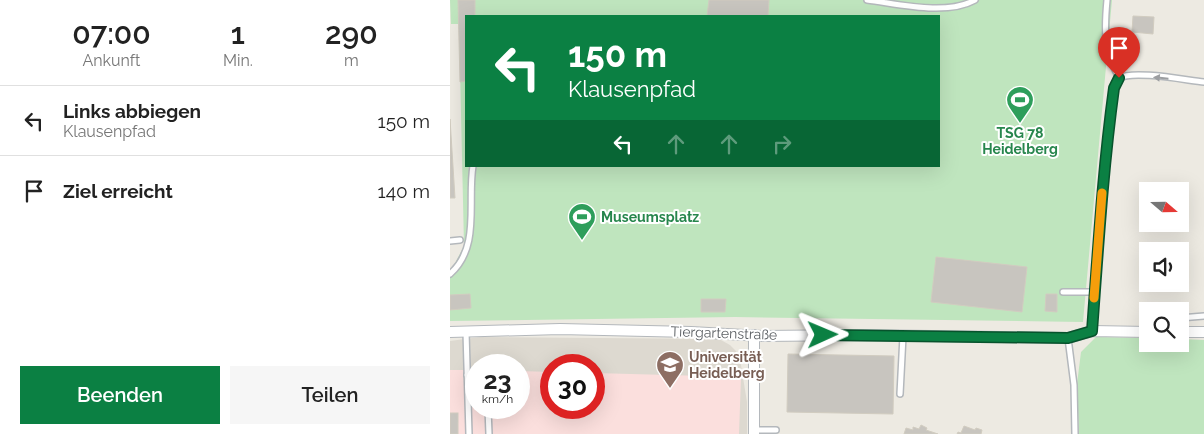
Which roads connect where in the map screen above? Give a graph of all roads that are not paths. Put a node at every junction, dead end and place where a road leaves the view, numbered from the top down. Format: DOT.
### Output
graph roads {
  1 [pos="867,0"];
  2 [pos="975,0"];
  3 [pos="1107,0"];
  4 [pos="1119,78"];
  5 [pos="1204,82"];
  6 [pos="473,167"];
  7 [pos="450,240"];
  8 [pos="460,240"];
  9 [pos="450,274"];
  10 [pos="1063,292"];
  11 [pos="1094,292"];
  12 [pos="1204,316"];
  13 [pos="1189,317"];
  14 [pos="1092,331"];
  15 [pos="450,332"];
  16 [pos="466,332"];
  17 [pos="1139,332"];
  18 [pos="1189,332"];
  19 [pos="1204,332"];
  20 [pos="754,335"];
  21 [pos="903,336"];
  22 [pos="1068,338"];
  23 [pos="467,354"];
  24 [pos="900,394"];
  25 [pos="468,419"];
  26 [pos="488,419"];
  27 [pos="776,430"];
  28 [pos="754,432"];
  29 [pos="469,434"];
  30 [pos="489,434"];
  31 [pos="1075,434"];
  1 -- 2 [label="lane"];
  3 -- 4 [label="lane"];
  5 -- 4 [label="lane, one-way"];
  4 -- 11 [label="lane"];
  6 -- 9 [label="lane"];
  7 -- 8 [label="lane"];
  10 -- 11 [label="lane"];
  11 -- 14 [label="lane"];
  12 -- 13 [label="lane"];
  14 -- 17 [label="street, Tiergartenstraße"];
  14 -- 22 [label="street, Tiergartenstraße"];
  15 -- 16 [label="street, Tiergartenstraße"];
  16 -- 20 [label="street, Tiergartenstraße"];
  16 -- 23 [label="lane"];
  18 -- 19 [label="street"];
  20 -- 21 [label="street, Tiergartenstraße"];
  20 -- 28 [label="street"];
  21 -- 22 [label="street, Tiergartenstraße"];
  21 -- 24 [label="lane"];
  22 -- 31 [label="lane"];
  25 -- 29 [label="lane"];
  26 -- 30 [label="lane"];
  27 -- 28 [label="lane"];
}
